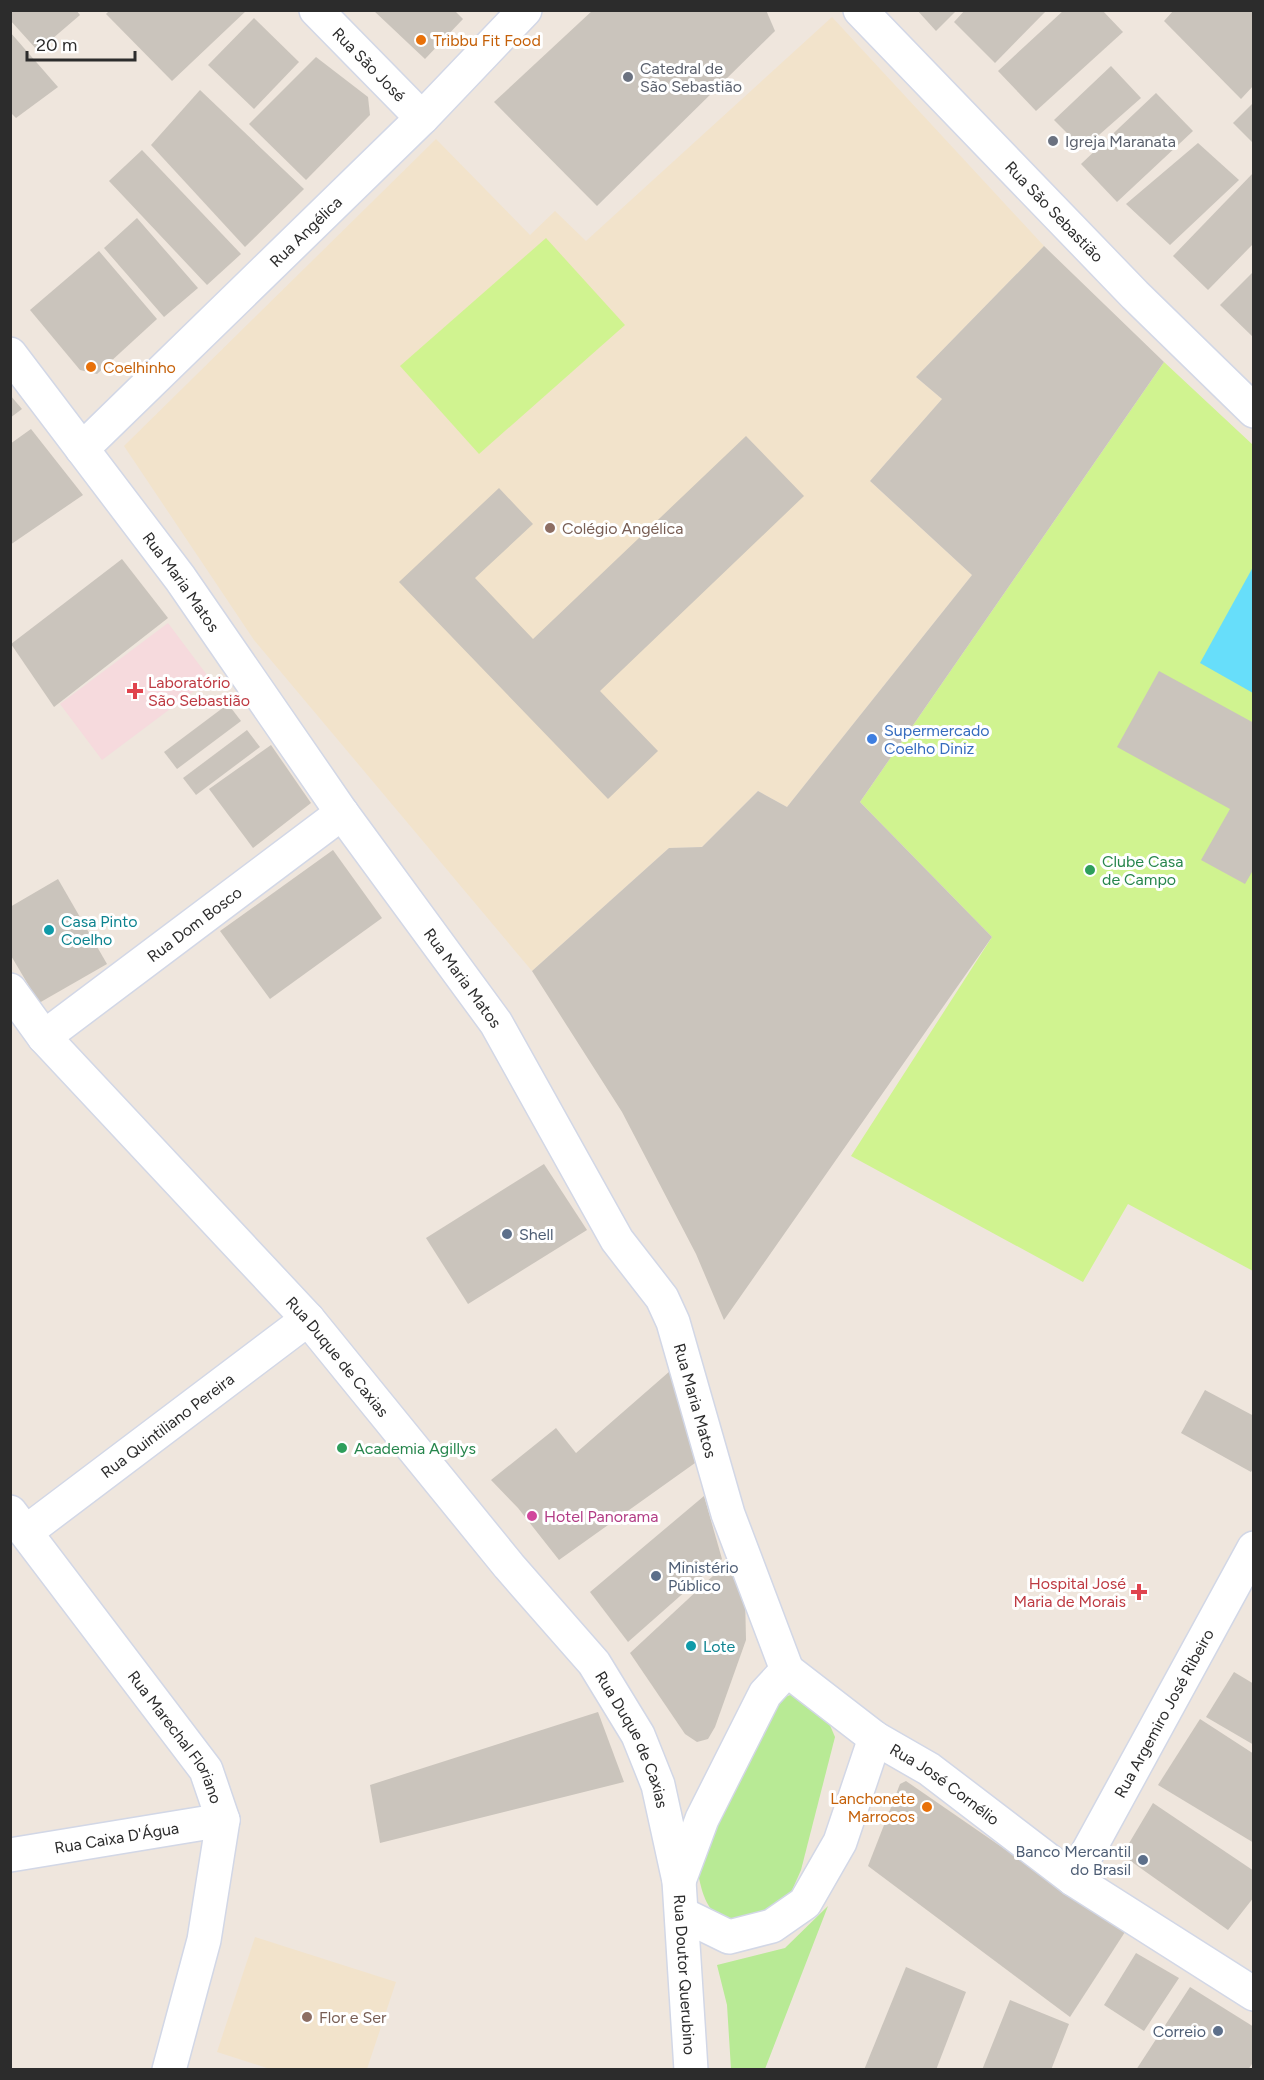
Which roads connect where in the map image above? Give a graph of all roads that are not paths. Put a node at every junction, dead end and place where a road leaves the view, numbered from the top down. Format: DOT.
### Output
graph roads {
  1 [pos="316,10"];
  2 [pos="525,10"];
  3 [pos="860,10"];
  4 [pos="422,118"];
  5 [pos="10,354"];
  6 [pos="1254,411"];
  7 [pos="82,449"];
  8 [pos="342,813"];
  9 [pos="10,990"];
  10 [pos="44,1037"];
  11 [pos="308,1319"];
  12 [pos="18,1522"];
  13 [pos="1254,1548"];
  14 [pos="787,1670"];
  15 [pos="875,1738"];
  16 [pos="223,1820"];
  17 [pos="10,1855"];
  18 [pos="1073,1879"];
  19 [pos="678,1881"];
  20 [pos="682,1914"];
  21 [pos="1251,1986"];
  22 [pos="169,2070"];
  23 [pos="691,2070"];
  1 -- 4 [label="main road, Rua São José"];
  2 -- 4 [label="main road, Rua Angélica"];
  3 -- 6 [label="main road, Rua São Sebastião"];
  4 -- 7 [label="main road, Rua Angélica"];
  5 -- 7 [label="main road, Rua Maria Matos"];
  7 -- 8 [label="main road, Rua Maria Matos"];
  8 -- 10 [label="main road, Rua Dom Bosco"];
  8 -- 14 [label="main road, Rua Maria Matos"];
  9 -- 10 [label="main road, Rua Duque de Caxias"];
  10 -- 11 [label="main road, Rua Duque de Caxias"];
  11 -- 12 [label="main road, Rua Quintiliano Pereira"];
  11 -- 19 [label="main road, Rua Duque de Caxias"];
  12 -- 16 [label="main road, Rua Marechal Floriano"];
  13 -- 18 [label="main road, Rua Argemiro José Ribeiro"];
  14 -- 15 [label="main road, Rua José Cornélio"];
  14 -- 19 [label="main road"];
  15 -- 18 [label="main road, Rua José Cornélio"];
  15 -- 20 [label="main road"];
  16 -- 17 [label="main road, Rua Caixa D'Água"];
  16 -- 22 [label="main road, Rua Marechal Floriano"];
  18 -- 21 [label="main road, Rua José Cornélio"];
  19 -- 20 [label="main road, Rua Doutor Querubino"];
  20 -- 23 [label="main road, Rua Doutor Querubino"];
}
